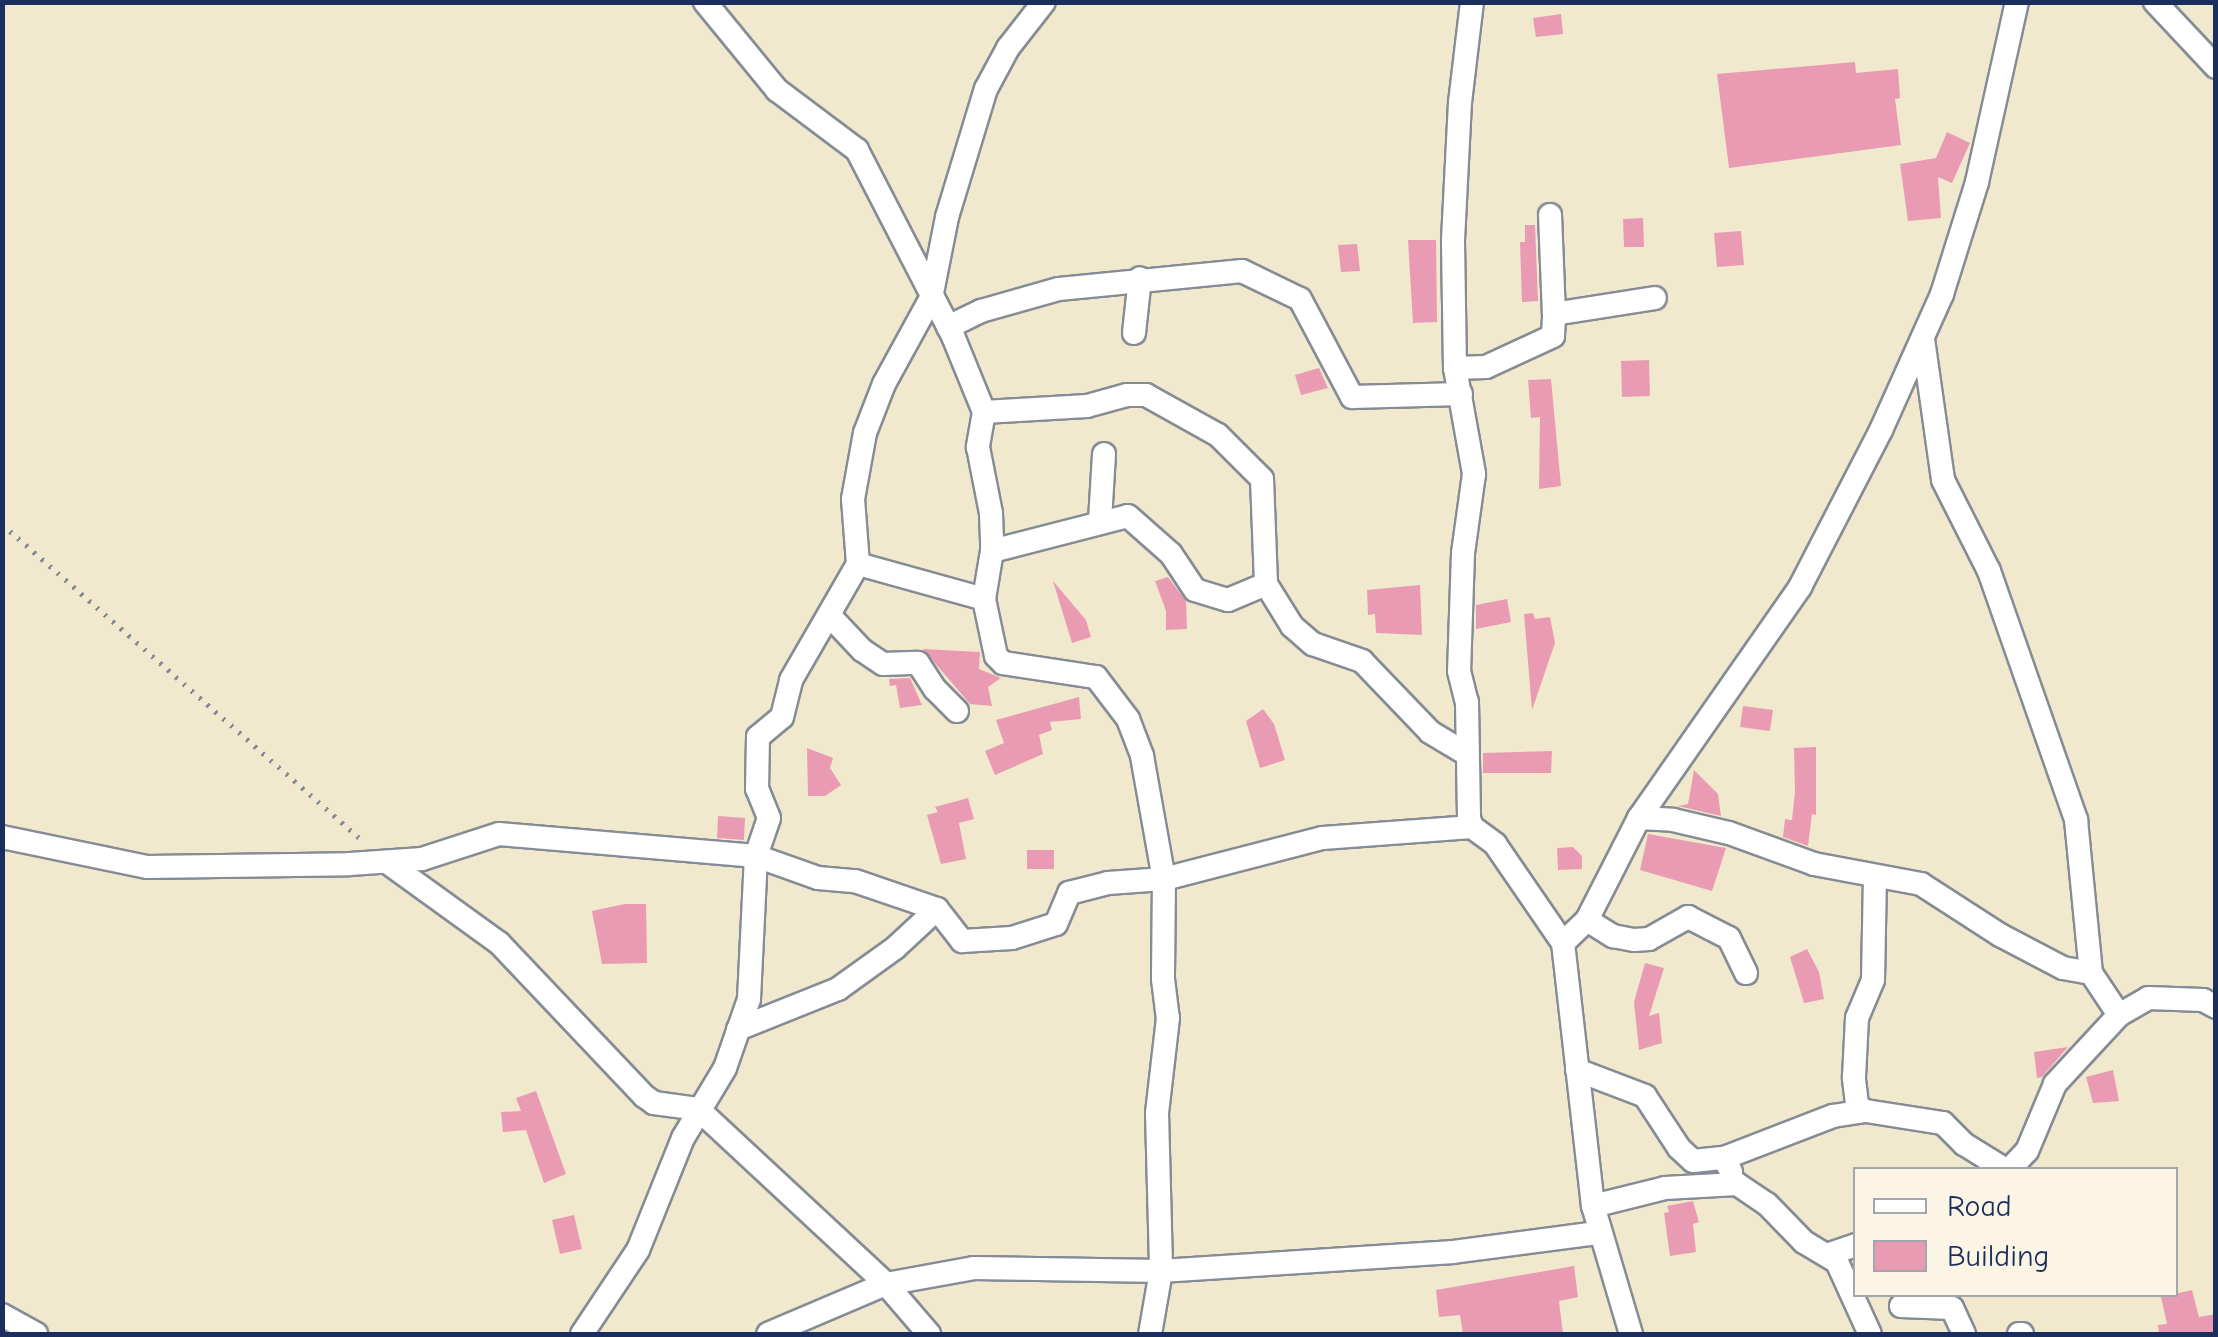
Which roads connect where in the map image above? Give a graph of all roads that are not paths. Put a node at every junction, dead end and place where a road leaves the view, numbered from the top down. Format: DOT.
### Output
graph roads {
  1 [pos="705,2"];
  2 [pos="1044,2"];
  3 [pos="1472,2"];
  4 [pos="2017,2"];
  5 [pos="2155,2"];
  6 [pos="2216,67"];
  7 [pos="1550,216"];
  8 [pos="1140,278"];
  9 [pos="932,298"];
  10 [pos="1655,298"];
  11 [pos="1554,314"];
  12 [pos="948,327"];
  13 [pos="1134,332"];
  14 [pos="1923,336"];
  15 [pos="1455,368"];
  16 [pos="1462,394"];
  17 [pos="984,412"];
  18 [pos="1104,454"];
  19 [pos="1100,520"];
  20 [pos="992,551"];
  21 [pos="858,564"];
  22 [pos="1266,584"];
  23 [pos="984,599"];
  24 [pos="830,616"];
  25 [pos="957,711"];
  26 [pos="1465,753"];
  27 [pos="1639,818"];
  28 [pos="1472,827"];
  29 [pos="2,837"];
  30 [pos="756,856"];
  31 [pos="386,862"];
  32 [pos="1875,877"];
  33 [pos="1164,879"];
  34 [pos="937,909"];
  35 [pos="1587,920"];
  36 [pos="1563,942"];
  37 [pos="2091,972"];
  38 [pos="1746,974"];
  39 [pos="2216,1008"];
  40 [pos="2119,1014"];
  41 [pos="738,1028"];
  42 [pos="1578,1070"];
  43 [pos="698,1110"];
  44 [pos="1858,1112"];
  45 [pos="1724,1158"];
  46 [pos="2003,1167"];
  47 [pos="2011,1167"];
  48 [pos="1737,1184"];
  49 [pos="1593,1206"];
  50 [pos="1598,1233"];
  51 [pos="1853,1247"];
  52 [pos="1826,1254"];
  53 [pos="1161,1272"];
  54 [pos="886,1284"];
  55 [pos="1853,1296"];
  56 [pos="1854,1297"];
  57 [pos="1901,1306"];
  58 [pos="2,1314"];
  59 [pos="36,1334"];
  60 [pos="582,1334"];
  61 [pos="768,1334"];
  62 [pos="929,1334"];
  63 [pos="1150,1334"];
  64 [pos="1630,1334"];
  65 [pos="1870,1334"];
  66 [pos="1964,1334"];
  1 -- 9 [label="street"];
  2 -- 9 [label="street"];
  3 -- 15 [label="street"];
  4 -- 14 [label="street"];
  5 -- 6 [label="street"];
  7 -- 11 [label="street"];
  8 -- 12 [label="street"];
  8 -- 13 [label="street"];
  8 -- 16 [label="street"];
  9 -- 12 [label="street"];
  9 -- 21 [label="street"];
  10 -- 11 [label="street"];
  11 -- 15 [label="street"];
  12 -- 17 [label="street"];
  14 -- 27 [label="street"];
  14 -- 37 [label="street"];
  15 -- 16 [label="street"];
  16 -- 26 [label="street"];
  17 -- 20 [label="street"];
  17 -- 22 [label="street"];
  18 -- 19 [label="street"];
  19 -- 20 [label="street"];
  19 -- 22 [label="street"];
  20 -- 23 [label="street"];
  21 -- 23 [label="street"];
  21 -- 24 [label="street"];
  22 -- 26 [label="street"];
  23 -- 33 [label="street"];
  24 -- 25 [label="street"];
  24 -- 30 [label="street"];
  26 -- 28 [label="street"];
  27 -- 32 [label="street"];
  27 -- 35 [label="street"];
  28 -- 33 [label="street"];
  28 -- 36 [label="street"];
  29 -- 31 [label="street"];
  30 -- 31 [label="street"];
  30 -- 34 [label="street"];
  30 -- 41 [label="street"];
  31 -- 43 [label="street"];
  32 -- 37 [label="street"];
  32 -- 44 [label="street"];
  33 -- 34 [label="street"];
  33 -- 53 [label="street"];
  34 -- 41 [label="street"];
  35 -- 36 [label="street"];
  35 -- 38 [label="street"];
  36 -- 42 [label="street"];
  37 -- 40 [label="street"];
  39 -- 40 [label="street"];
  40 -- 47 [label="street"];
  41 -- 43 [label="street"];
  42 -- 45 [label="street"];
  42 -- 49 [label="street"];
  43 -- 54 [label="street"];
  43 -- 60 [label="street"];
  44 -- 45 [label="street"];
  44 -- 46 [label="street"];
  45 -- 48 [label="street"];
  48 -- 49 [label="street"];
  48 -- 52 [label="street"];
  49 -- 50 [label="street"];
  50 -- 53 [label="street"];
  50 -- 64 [label="street"];
  51 -- 52 [label="street"];
  52 -- 55 [label="street"];
  53 -- 54 [label="street"];
  53 -- 63 [label="street"];
  54 -- 61 [label="street"];
  54 -- 62 [label="street"];
  56 -- 65 [label="street"];
  57 -- 66 [label="street"];
  58 -- 59 [label="street"];
}
